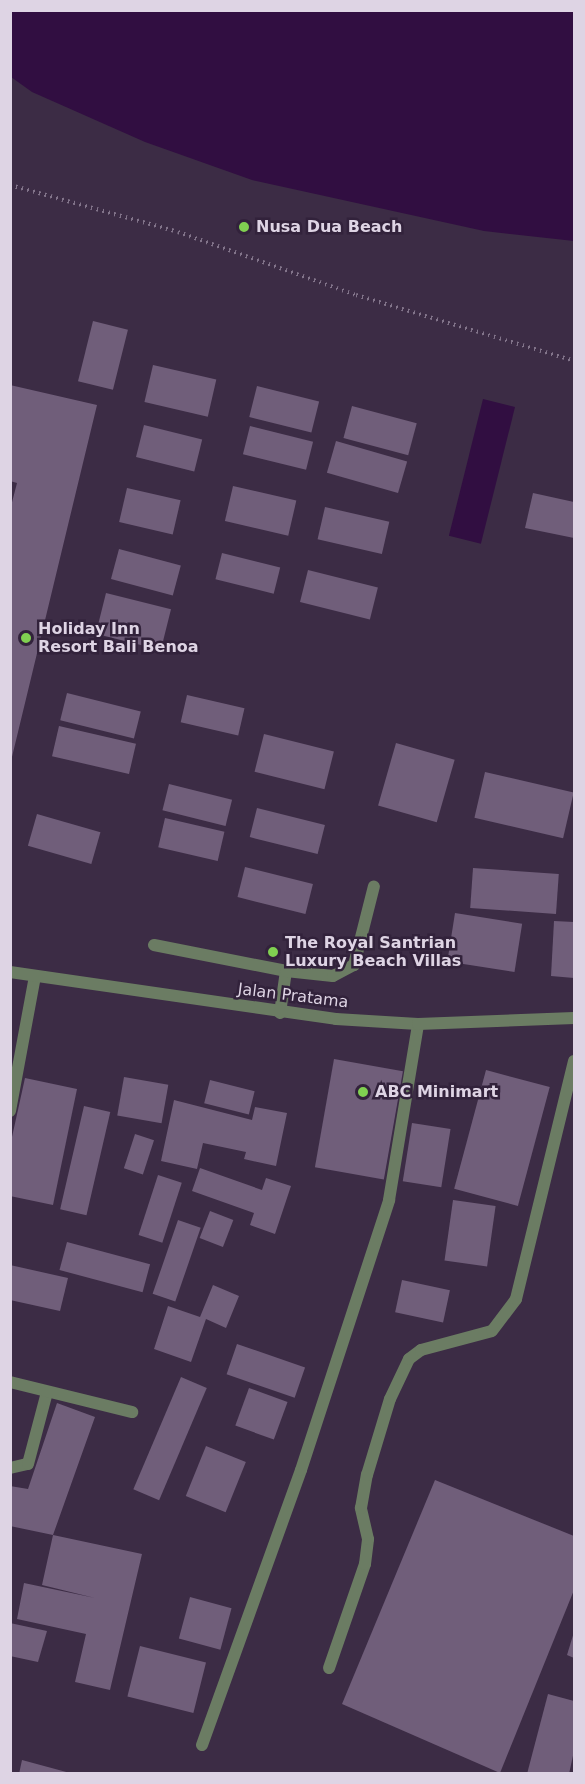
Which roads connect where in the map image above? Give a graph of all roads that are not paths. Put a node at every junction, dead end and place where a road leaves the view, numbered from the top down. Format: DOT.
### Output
graph roads {
  1 [pos="374,886"];
  2 [pos="154,945"];
  3 [pos="286,971"];
  4 [pos="10,972"];
  5 [pos="35,976"];
  6 [pos="280,1013"];
  7 [pos="574,1018"];
  8 [pos="418,1024"];
  9 [pos="574,1061"];
  10 [pos="10,1111"];
  11 [pos="10,1382"];
  12 [pos="47,1392"];
  13 [pos="132,1412"];
  14 [pos="10,1468"];
  15 [pos="329,1668"];
  16 [pos="202,1745"];
  1 -- 3 [label="street"];
  2 -- 3 [label="street"];
  3 -- 6 [label="street"];
  4 -- 5 [label="street, Jalan Pratama"];
  5 -- 6 [label="street, Jalan Pratama"];
  5 -- 10 [label="street"];
  6 -- 8 [label="street, Jalan Pratama"];
  7 -- 8 [label="street, Jalan Pratama"];
  8 -- 16 [label="street"];
  9 -- 15 [label="street"];
  11 -- 12 [label="street"];
  12 -- 13 [label="street"];
  12 -- 14 [label="street"];
}
